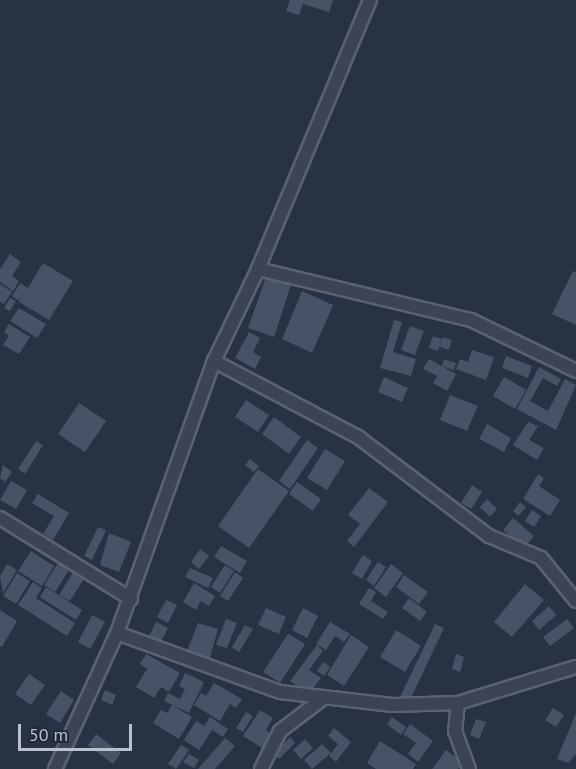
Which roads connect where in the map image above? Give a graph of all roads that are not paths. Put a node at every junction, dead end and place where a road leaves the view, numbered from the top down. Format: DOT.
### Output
graph roads {
  1 [pos="370,0"];
  2 [pos="258,269"];
  3 [pos="214,361"];
  4 [pos="576,371"];
  5 [pos="0,518"];
  6 [pos="130,598"];
  7 [pos="576,601"];
  8 [pos="117,633"];
  9 [pos="576,668"];
  10 [pos="321,700"];
  11 [pos="458,703"];
  12 [pos="55,769"];
  13 [pos="261,769"];
  14 [pos="470,769"];
  1 -- 2 [label="street"];
  2 -- 3 [label="street"];
  2 -- 4 [label="street"];
  3 -- 6 [label="street"];
  3 -- 7 [label="street"];
  5 -- 6 [label="street"];
  6 -- 8 [label="street"];
  8 -- 10 [label="street"];
  8 -- 12 [label="street"];
  9 -- 11 [label="street"];
  10 -- 11 [label="street"];
  10 -- 13 [label="street"];
  11 -- 14 [label="street"];
}
